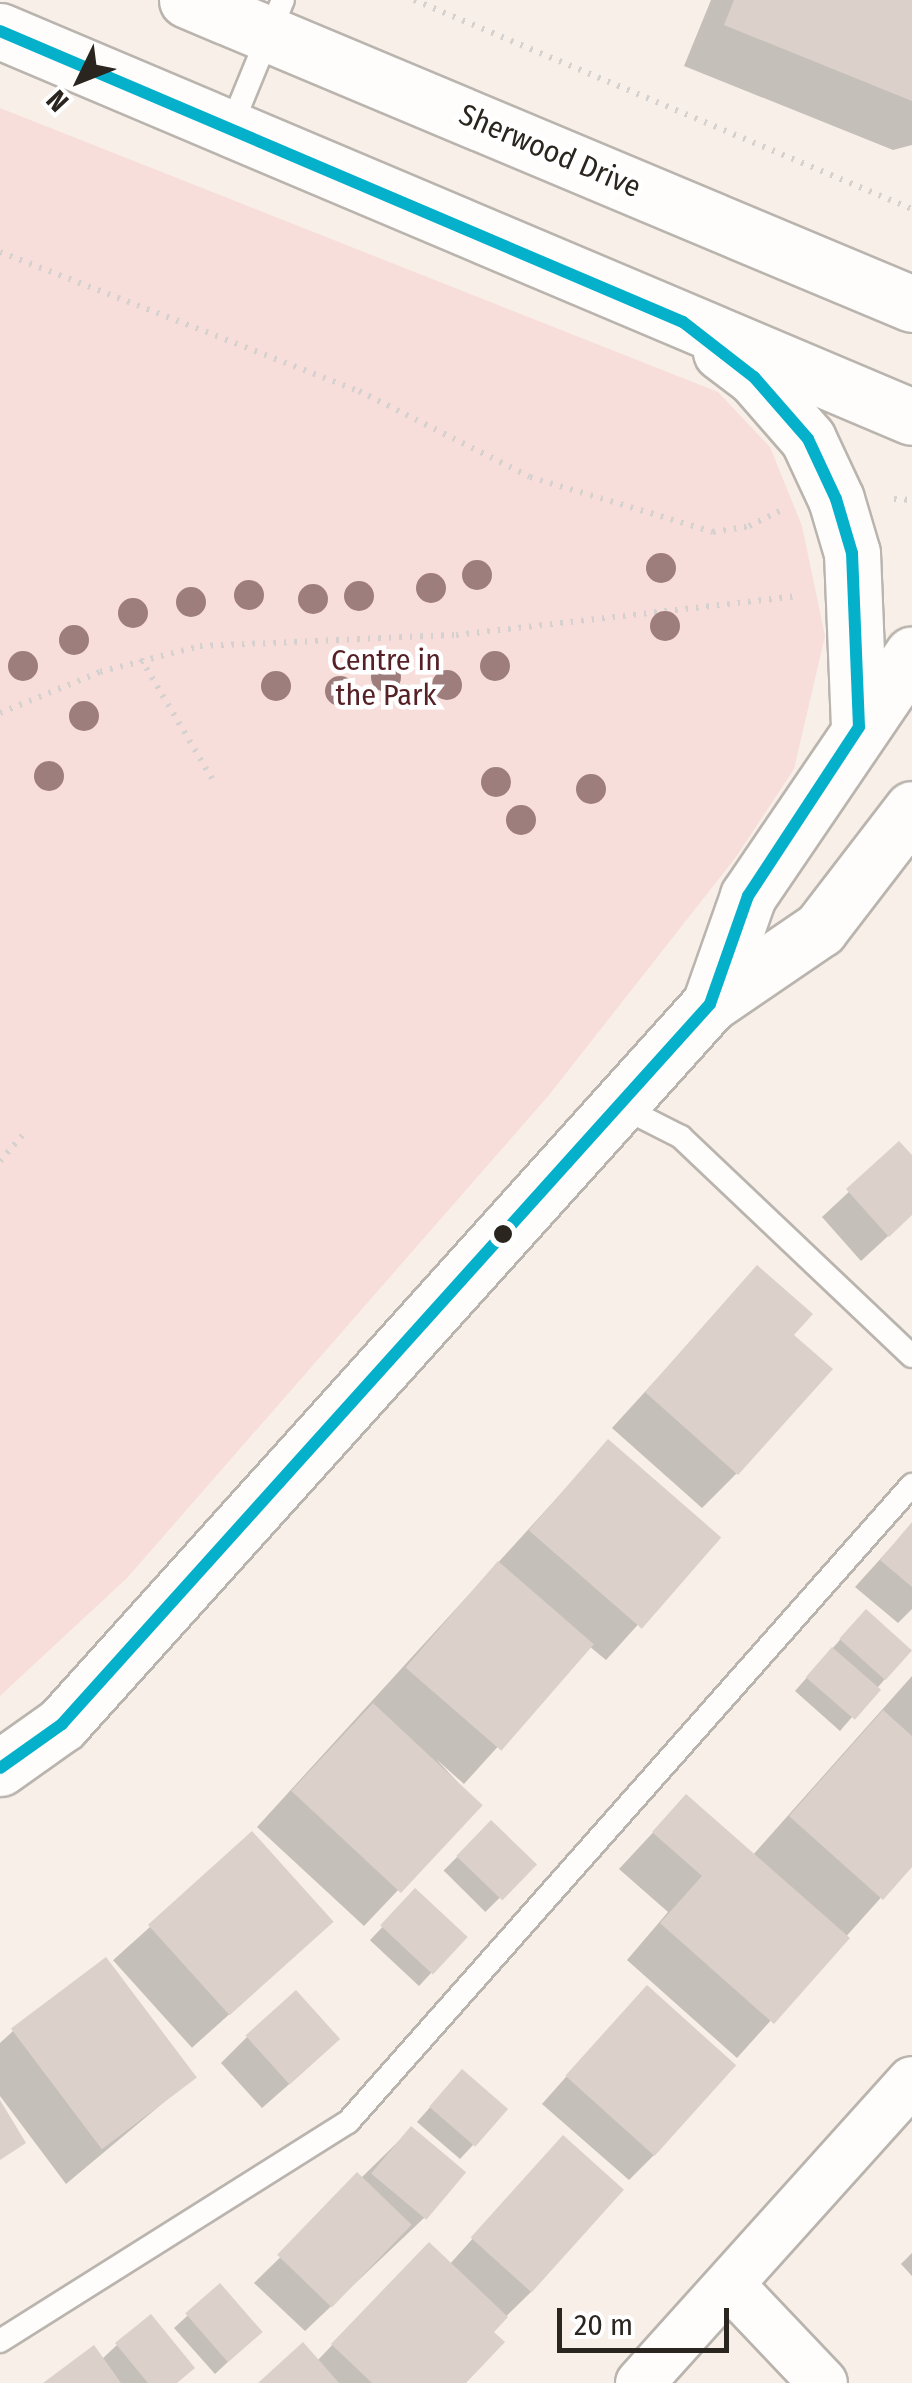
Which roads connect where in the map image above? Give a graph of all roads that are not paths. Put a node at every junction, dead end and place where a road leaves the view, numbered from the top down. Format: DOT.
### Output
graph roads {
  1 [pos="187,0"];
  2 [pos="274,16"];
  3 [pos="0,31"];
  4 [pos="230,129"];
  5 [pos="912,304"];
  6 [pos="683,322"];
  7 [pos="912,417"];
  8 [pos="912,655"];
  9 [pos="858,727"];
  10 [pos="909,817"];
  11 [pos="710,1004"];
  12 [pos="620,1106"];
  13 [pos="912,1356"];
  14 [pos="912,1485"];
  15 [pos="0,1768"];
  16 [pos="912,2081"];
  17 [pos="732,2287"];
  18 [pos="0,2341"];
  19 [pos="640,2383"];
  20 [pos="823,2383"];
  1 -- 2 [label="main road, Sherwood Drive"];
  2 -- 4 [label="lane"];
  2 -- 5 [label="main road, Sherwood Drive"];
  3 -- 4 [label="main road"];
  4 -- 6 [label="main road"];
  6 -- 7 [label="main road"];
  6 -- 9 [label="main road"];
  8 -- 9 [label="main road"];
  9 -- 11 [label="main road"];
  10 -- 11 [label="main road"];
  11 -- 12 [label="main road"];
  12 -- 13 [label="lane"];
  12 -- 15 [label="main road"];
  14 -- 18 [label="lane"];
  16 -- 17 [label="street"];
  17 -- 19 [label="street"];
  17 -- 20 [label="street"];
}
